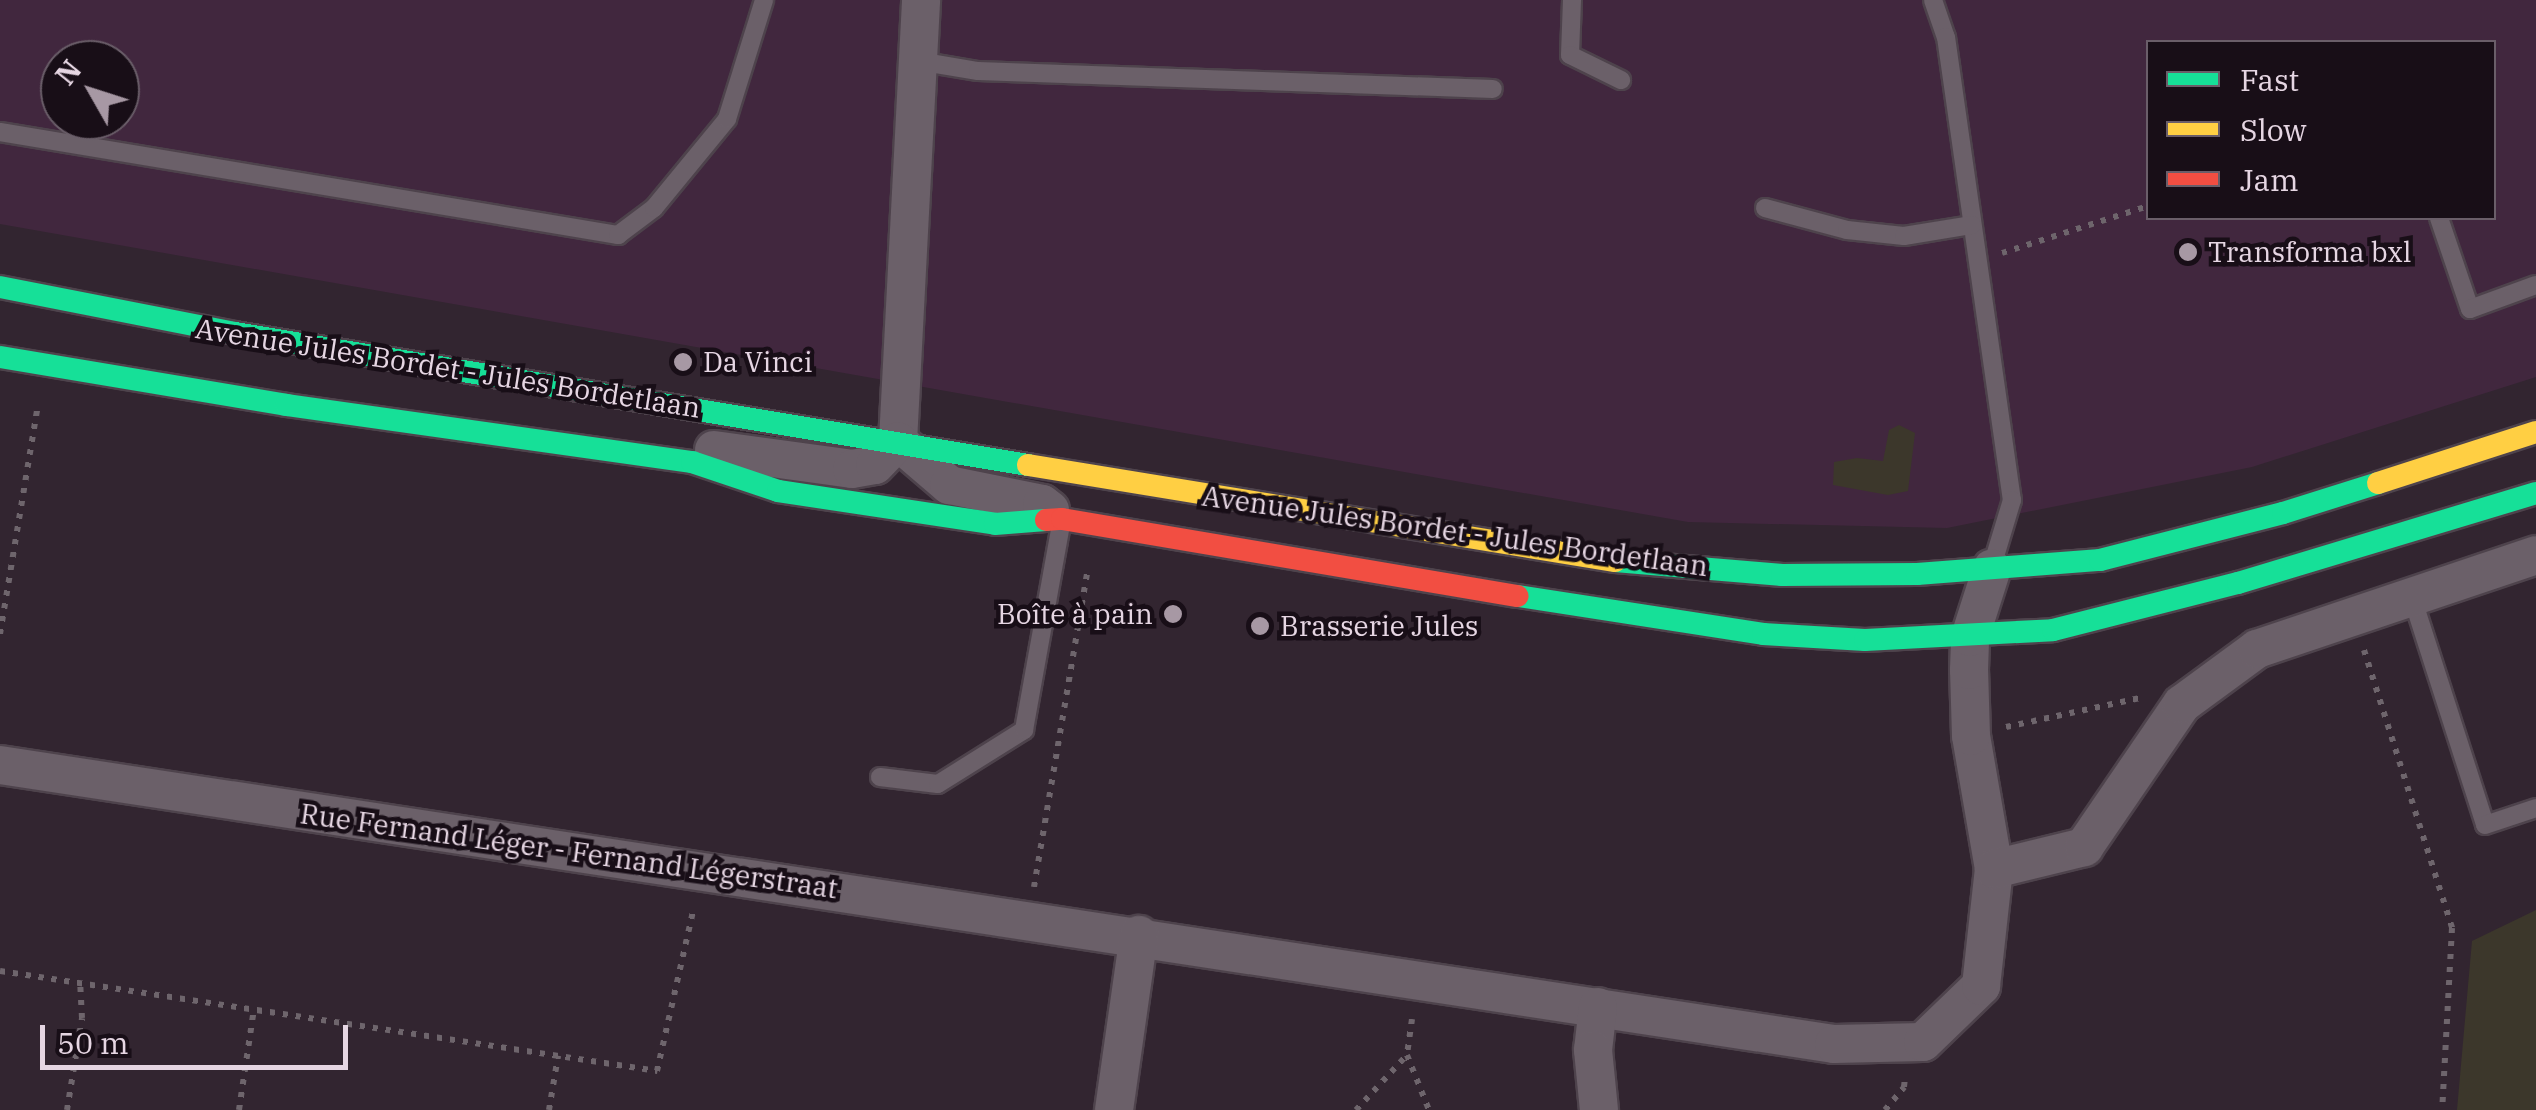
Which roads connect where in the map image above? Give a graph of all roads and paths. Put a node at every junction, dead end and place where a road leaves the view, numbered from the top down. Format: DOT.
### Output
graph roads {
  1 [pos="764,0"];
  2 [pos="921,0"];
  3 [pos="1572,0"];
  4 [pos="1933,0"];
  5 [pos="918,61"];
  6 [pos="1621,80"];
  7 [pos="1493,89"];
  8 [pos="0,132"];
  9 [pos="2146,207"];
  10 [pos="1765,208"];
  11 [pos="2440,220"];
  12 [pos="1972,225"];
  13 [pos="1978,260"];
  14 [pos="2536,286"];
  15 [pos="0,287"];
  16 [pos="0,357"];
  17 [pos="45,365"];
  18 [pos="2536,432"];
  19 [pos="898,441"];
  20 [pos="600,449"];
  21 [pos="2536,493"];
  22 [pos="1079,521"];
  23 [pos="2536,555"];
  24 [pos="1992,568"];
  25 [pos="2412,596"];
  26 [pos="2353,615"];
  27 [pos="0,634"];
  28 [pos="1970,637"];
  29 [pos="2182,704"];
  30 [pos="1995,729"];
  31 [pos="0,766"];
  32 [pos="880,777"];
  33 [pos="2536,808"];
  34 [pos="1994,869"];
  35 [pos="1029,919"];
  36 [pos="691,923"];
  37 [pos="1138,935"];
  38 [pos="0,970"];
  39 [pos="1418,978"];
  40 [pos="80,982"];
  41 [pos="1598,1006"];
  42 [pos="254,1009"];
  43 [pos="1407,1055"];
  44 [pos="558,1056"];
  45 [pos="1904,1088"];
  46 [pos="67,1110"];
  47 [pos="239,1110"];
  48 [pos="549,1110"];
  49 [pos="1114,1110"];
  50 [pos="1356,1110"];
  51 [pos="1429,1110"];
  52 [pos="1599,1110"];
  53 [pos="1885,1110"];
  54 [pos="2442,1110"];
  1 -- 8 [label="lane"];
  2 -- 5 [label="street"];
  3 -- 6 [label="lane"];
  4 -- 12 [label="lane"];
  5 -- 7 [label="lane"];
  5 -- 19 [label="street"];
  9 -- 13 [label="path"];
  10 -- 12 [label="lane"];
  11 -- 14 [label="lane"];
  12 -- 13 [label="lane"];
  13 -- 24 [label="lane"];
  15 -- 19 [label="main road, Avenue Jules Bordet - Jules Bordetlaan"];
  16 -- 17 [label="main road, Avenue Jules Bordet - Jules Bordetlaan"];
  17 -- 20 [label="main road, Avenue Jules Bordet - Jules Bordetlaan"];
  17 -- 27 [label="path"];
  18 -- 24 [label="main road, Avenue Jules Bordet - Jules Bordetlaan"];
  19 -- 20 [label="street, Avenue Jules Bordet - Jules Bordetlaan"];
  19 -- 22 [label="street, Avenue Jules Bordet - Jules Bordetlaan"];
  19 -- 24 [label="main road, Avenue Jules Bordet - Jules Bordetlaan"];
  20 -- 22 [label="main road, Avenue Jules Bordet - Jules Bordetlaan"];
  21 -- 28 [label="main road, Avenue Jules Bordet - Jules Bordetlaan"];
  22 -- 28 [label="main road, Avenue Jules Bordet - Jules Bordetlaan"];
  22 -- 32 [label="lane"];
  22 -- 35 [label="path"];
  23 -- 25 [label="street"];
  24 -- 28 [label="street, Rue Fernand Léger - Fernand Légerstraat"];
  25 -- 26 [label="street"];
  25 -- 33 [label="lane"];
  26 -- 29 [label="street"];
  26 -- 54 [label="path"];
  28 -- 34 [label="street, Rue Fernand Léger - Fernand Légerstraat"];
  29 -- 30 [label="path"];
  29 -- 34 [label="street"];
  31 -- 35 [label="street, Rue Fernand Léger - Fernand Légerstraat"];
  34 -- 41 [label="street, Rue Fernand Léger - Fernand Légerstraat"];
  35 -- 37 [label="street, Rue Fernand Léger - Fernand Légerstraat"];
  36 -- 44 [label="path"];
  37 -- 39 [label="street, Rue Fernand Léger - Fernand Légerstraat"];
  37 -- 49 [label="street"];
  38 -- 40 [label="path"];
  39 -- 41 [label="street, Rue Fernand Léger - Fernand Légerstraat"];
  39 -- 43 [label="path"];
  40 -- 42 [label="path"];
  40 -- 46 [label="path"];
  41 -- 52 [label="street"];
  42 -- 44 [label="path"];
  42 -- 47 [label="path"];
  43 -- 50 [label="path"];
  43 -- 51 [label="path"];
  44 -- 48 [label="path"];
  45 -- 53 [label="path"];
}
